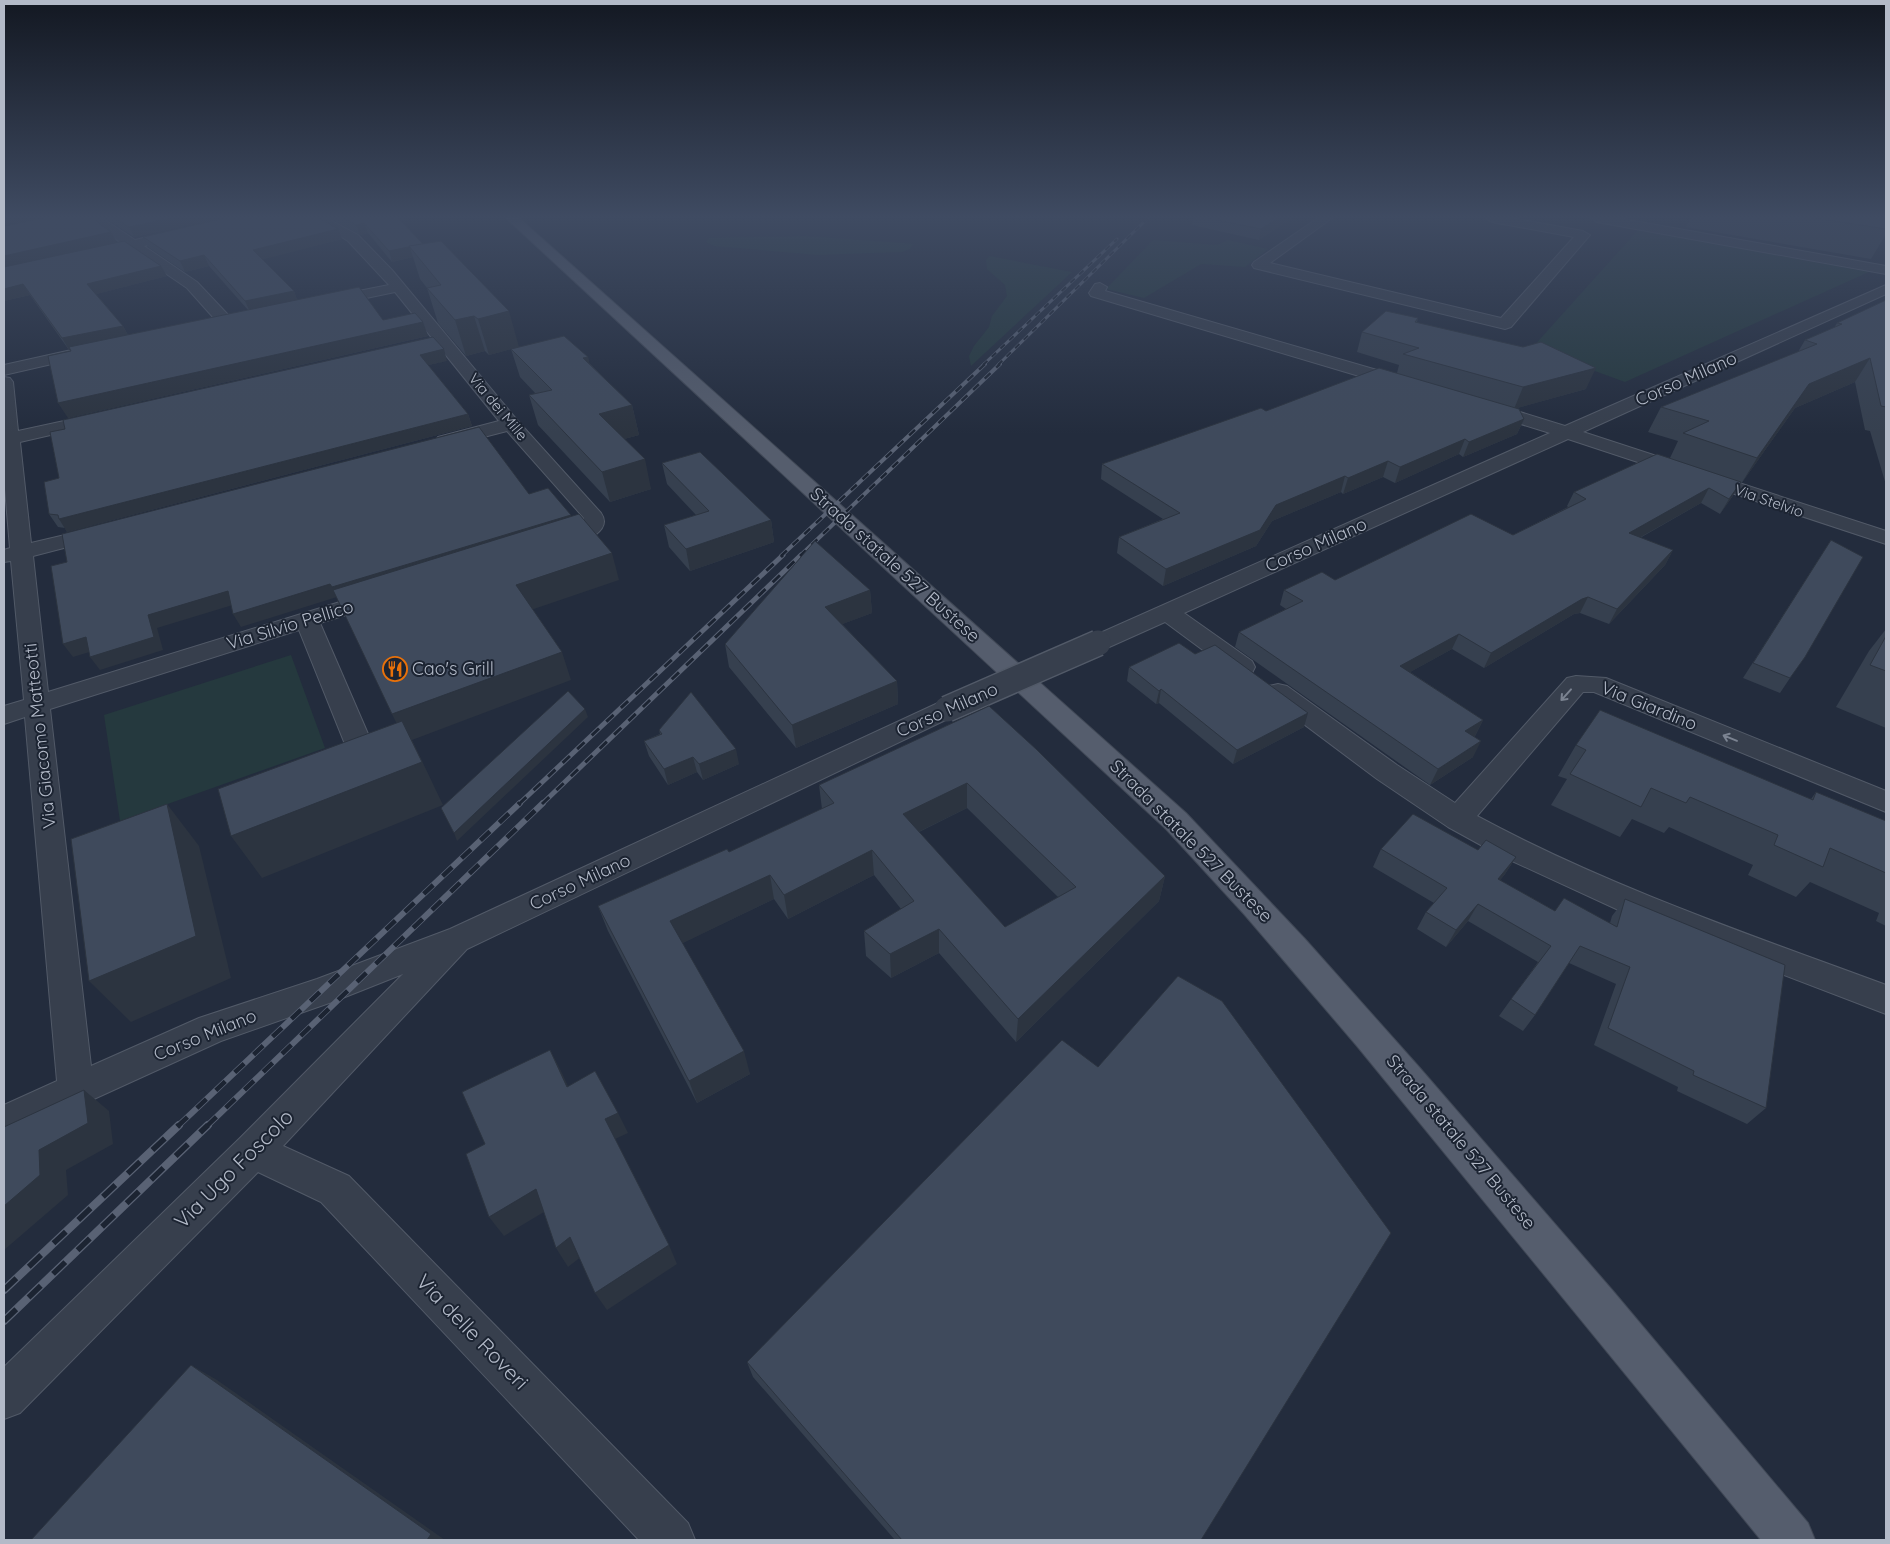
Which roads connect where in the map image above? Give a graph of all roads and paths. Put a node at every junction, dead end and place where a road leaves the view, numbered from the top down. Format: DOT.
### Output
graph roads {
  1 [pos="196,290"];
  2 [pos="591,290"];
  3 [pos="1098,290"];
  4 [pos="1363,290"];
  5 [pos="1535,290"];
  6 [pos="1884,290"];
  7 [pos="402,291"];
  8 [pos="309,305"];
  9 [pos="244,318"];
  10 [pos="226,322"];
  11 [pos="208,326"];
  12 [pos="441,340"];
  13 [pos="422,344"];
  14 [pos="105,348"];
  15 [pos="4,370"];
  16 [pos="4,382"];
  17 [pos="1414,386"];
  18 [pos="1470,403"];
  19 [pos="120,413"];
  20 [pos="512,424"];
  21 [pos="1568,432"];
  22 [pos="7,440"];
  23 [pos="425,447"];
  24 [pos="116,528"];
  25 [pos="1886,538"];
  26 [pos="538,548"];
  27 [pos="13,554"];
  28 [pos="399,591"];
  29 [pos="1167,612"];
  30 [pos="306,620"];
  31 [pos="36,704"];
  32 [pos="4,715"];
  33 [pos="367,764"];
  34 [pos="1886,802"];
  35 [pos="1458,819"];
  36 [pos="461,938"];
  37 [pos="1886,1000"];
  38 [pos="76,1090"];
  39 [pos="4,1123"];
  40 [pos="253,1150"];
  41 [pos="4,1397"];
  42 [pos="672,1540"];
  43 [pos="1792,1540"];
  1 -- 10 [label="street"];
  2 -- 43 [label="main road, Strada statale 527 Bustese"];
  3 -- 17 [label="street"];
  4 -- 5 [label="street"];
  6 -- 21 [label="street, Corso Milano"];
  7 -- 8 [label="street"];
  7 -- 12 [label="street, Via dei Mille"];
  9 -- 10 [label="street"];
  10 -- 11 [label="street"];
  12 -- 13 [label="street"];
  12 -- 20 [label="street, Via dei Mille"];
  14 -- 15 [label="street"];
  16 -- 22 [label="street, Via Giacomo Matteotti"];
  18 -- 21 [label="street, Via Stelvio"];
  19 -- 22 [label="street"];
  20 -- 23 [label="street"];
  20 -- 26 [label="street, Via dei Mille"];
  21 -- 25 [label="street, Via Stelvio"];
  21 -- 29 [label="street, Corso Milano"];
  22 -- 27 [label="street, Via Giacomo Matteotti"];
  24 -- 27 [label="street"];
  27 -- 31 [label="street, Via Giacomo Matteotti"];
  28 -- 30 [label="street, Via Silvio Pellico"];
  29 -- 35 [label="street"];
  29 -- 36 [label="street, Corso Milano, bridge"];
  30 -- 31 [label="street, Via Silvio Pellico"];
  30 -- 33 [label="street"];
  31 -- 32 [label="street, Via Silvio Pellico"];
  31 -- 38 [label="street, Via Giacomo Matteotti"];
  34 -- 35 [label="street, Via Giardino, one-way"];
  35 -- 37 [label="street"];
  36 -- 38 [label="street, Corso Milano"];
  36 -- 40 [label="street, Via Ugo Foscolo"];
  38 -- 39 [label="street, Corso Milano"];
  40 -- 41 [label="street, Via Ugo Foscolo"];
  40 -- 42 [label="street, Via delle Roveri"];
}
